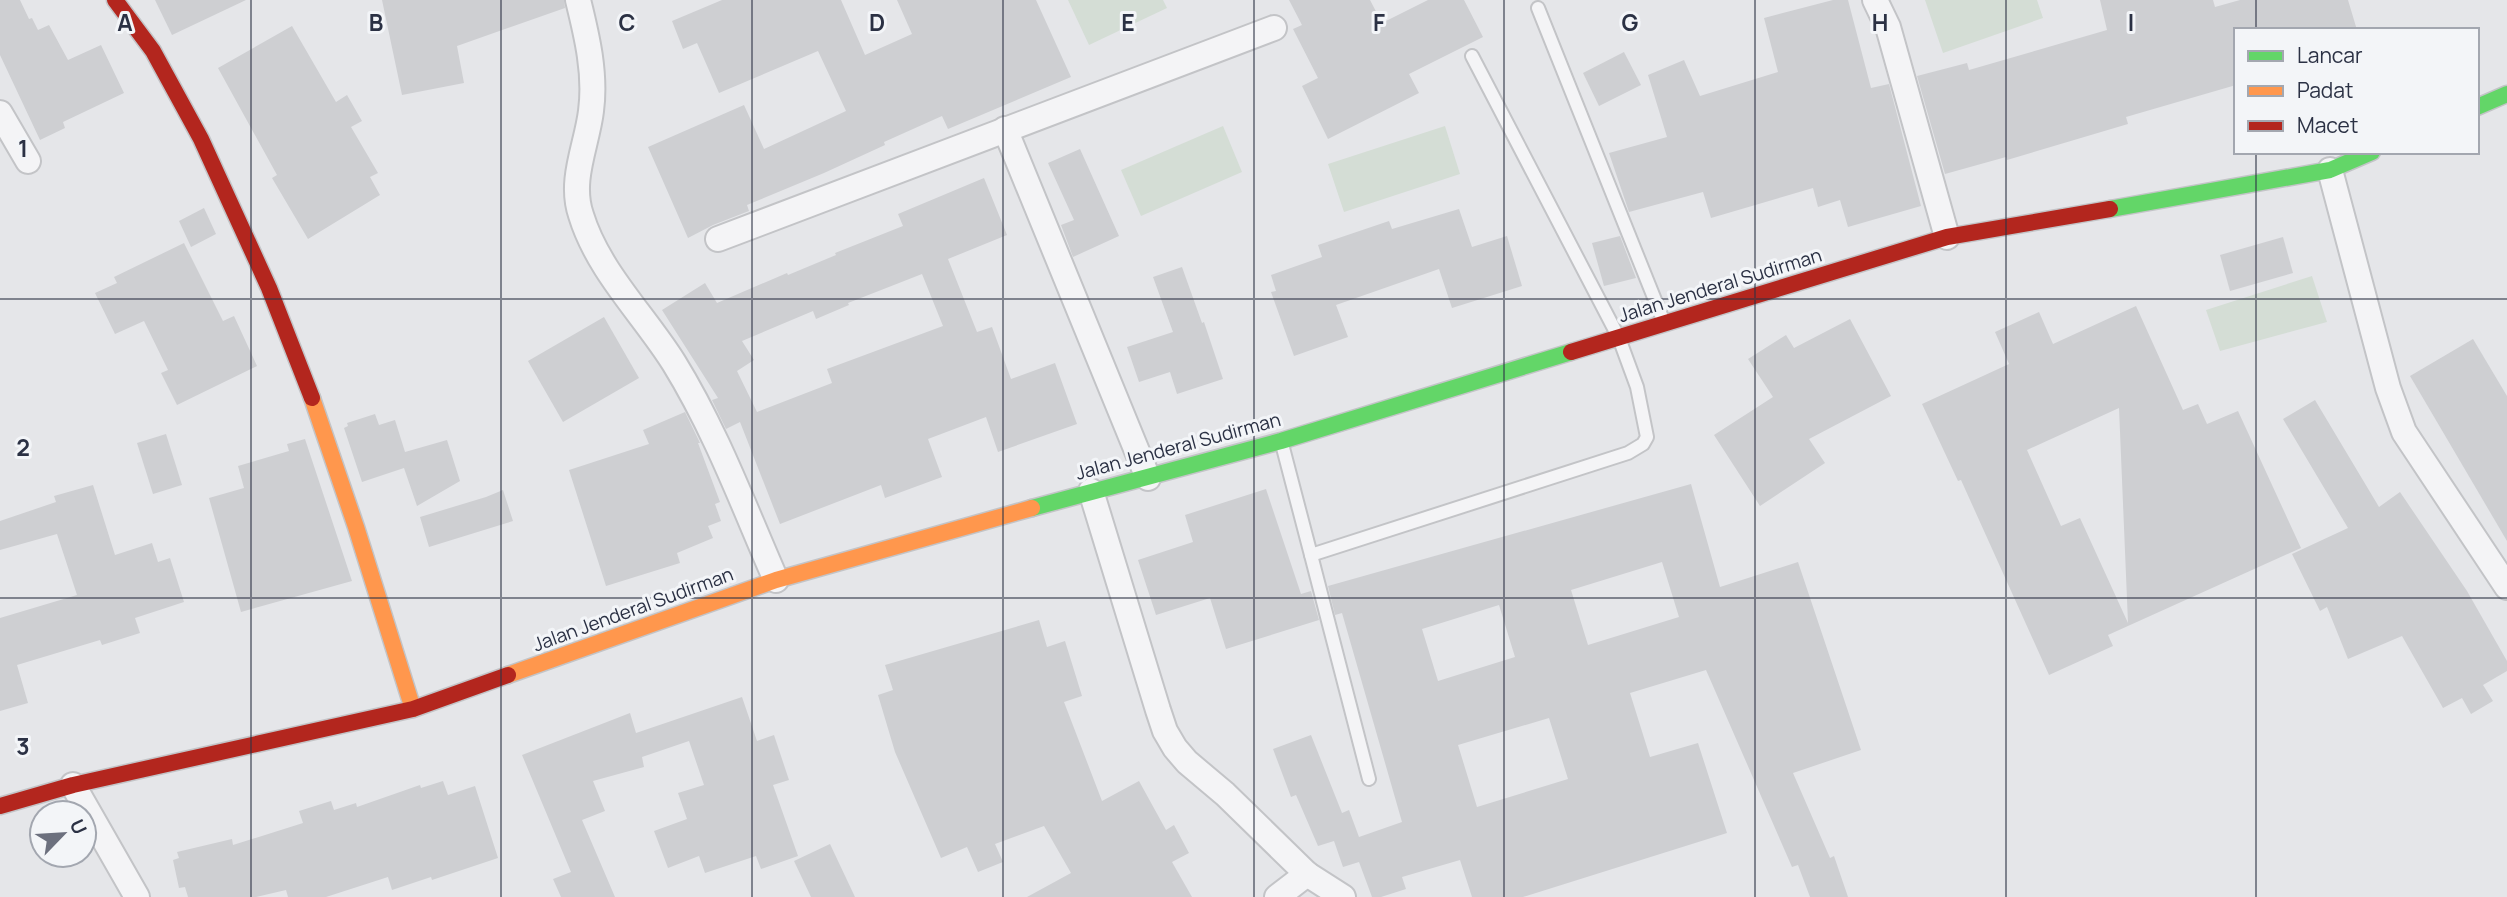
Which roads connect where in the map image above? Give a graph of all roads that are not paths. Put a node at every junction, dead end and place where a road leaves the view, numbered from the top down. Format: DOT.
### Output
graph roads {
  1 [pos="114,0"];
  2 [pos="578,0"];
  3 [pos="1875,0"];
  4 [pos="1538,8"];
  5 [pos="1274,28"];
  6 [pos="1472,56"];
  7 [pos="2507,94"];
  8 [pos="2479,106"];
  9 [pos="0,113"];
  10 [pos="1005,130"];
  11 [pos="2367,154"];
  12 [pos="28,161"];
  13 [pos="2330,170"];
  14 [pos="1947,237"];
  15 [pos="718,239"];
  16 [pos="1665,324"];
  17 [pos="1619,338"];
  18 [pos="1281,441"];
  19 [pos="1148,478"];
  20 [pos="1091,491"];
  21 [pos="1311,555"];
  22 [pos="776,580"];
  23 [pos="2507,587"];
  24 [pos="413,709"];
  25 [pos="1369,779"];
  26 [pos="73,785"];
  27 [pos="0,806"];
  28 [pos="1307,874"];
  29 [pos="137,897"];
  30 [pos="1276,897"];
  31 [pos="1343,897"];
  1 -- 24 [label="street"];
  2 -- 22 [label="street"];
  3 -- 14 [label="street"];
  4 -- 16 [label="lane"];
  5 -- 10 [label="street"];
  6 -- 17 [label="lane"];
  7 -- 8 [label="street"];
  9 -- 12 [label="street"];
  10 -- 15 [label="street"];
  10 -- 19 [label="street"];
  11 -- 13 [label="street, Jalan Jenderal Sudirman"];
  13 -- 14 [label="street, Jalan Jenderal Sudirman"];
  13 -- 23 [label="street"];
  14 -- 16 [label="street, Jalan Jenderal Sudirman"];
  16 -- 17 [label="street, Jalan Jenderal Sudirman"];
  17 -- 18 [label="street, Jalan Jenderal Sudirman"];
  17 -- 21 [label="lane"];
  18 -- 19 [label="street, Jalan Jenderal Sudirman"];
  18 -- 21 [label="lane"];
  19 -- 20 [label="street, Jalan Jenderal Sudirman"];
  20 -- 22 [label="street, Jalan Jenderal Sudirman"];
  20 -- 28 [label="street"];
  21 -- 25 [label="lane"];
  22 -- 24 [label="street, Jalan Jenderal Sudirman"];
  24 -- 26 [label="street, Jalan Jenderal Sudirman"];
  26 -- 27 [label="street, Jalan Jenderal Sudirman"];
  26 -- 29 [label="street"];
  28 -- 30 [label="street"];
  28 -- 31 [label="street"];
}
